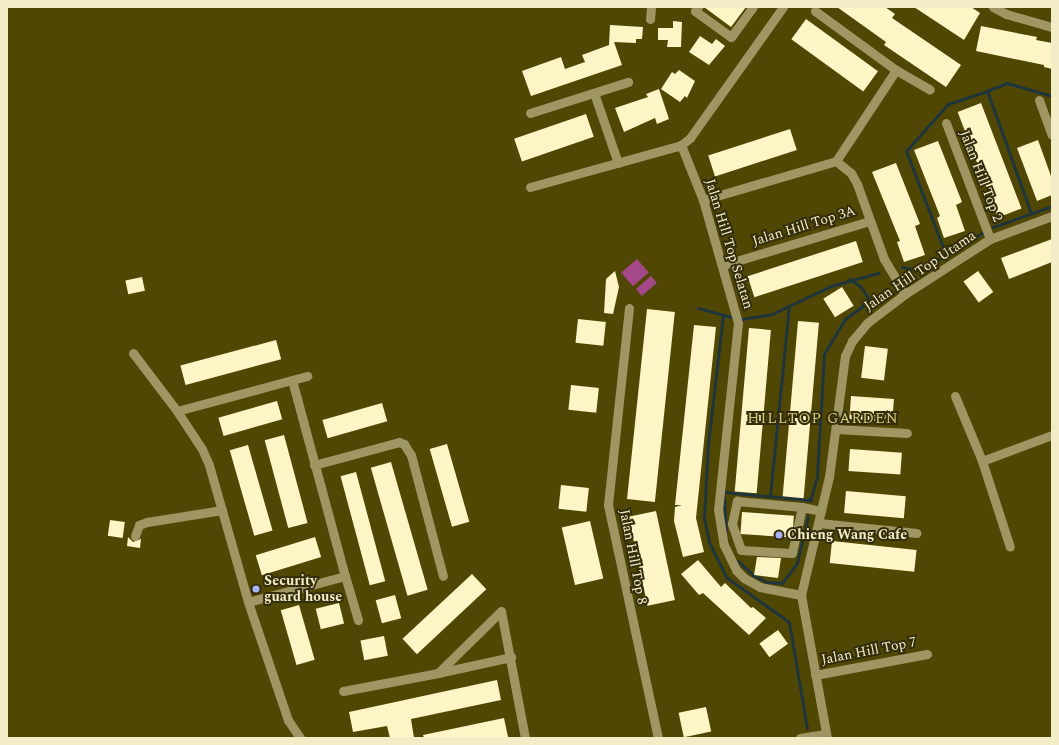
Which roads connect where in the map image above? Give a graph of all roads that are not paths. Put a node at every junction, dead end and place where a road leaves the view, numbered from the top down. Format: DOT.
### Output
graph roads {
  1 [pos="651,7"];
  2 [pos="698,7"];
  3 [pos="753,7"];
  4 [pos="783,7"];
  5 [pos="993,7"];
  6 [pos="815,11"];
  7 [pos="650,19"];
  8 [pos="1052,27"];
  9 [pos="896,70"];
  10 [pos="628,82"];
  11 [pos="930,90"];
  12 [pos="594,93"];
  13 [pos="1039,100"];
  14 [pos="530,113"];
  15 [pos="946,123"];
  16 [pos="1052,135"];
  17 [pos="681,145"];
  18 [pos="836,161"];
  19 [pos="618,163"];
  20 [pos="530,187"];
  21 [pos="703,200"];
  22 [pos="1052,216"];
  23 [pos="870,221"];
  24 [pos="990,239"];
  25 [pos="723,265"];
  26 [pos="905,294"];
  27 [pos="629,308"];
  28 [pos="133,353"];
  29 [pos="307,376"];
  30 [pos="292,380"];
  31 [pos="955,396"];
  32 [pos="177,411"];
  33 [pos="836,429"];
  34 [pos="907,433"];
  35 [pos="1052,435"];
  36 [pos="982,461"];
  37 [pos="314,465"];
  38 [pos="802,507"];
  39 [pos="222,510"];
  40 [pos="821,511"];
  41 [pos="819,523"];
  42 [pos="916,533"];
  43 [pos="135,536"];
  44 [pos="1010,546"];
  45 [pos="741,550"];
  46 [pos="729,558"];
  47 [pos="345,576"];
  48 [pos="443,576"];
  49 [pos="801,594"];
  50 [pos="248,602"];
  51 [pos="358,620"];
  52 [pos="927,654"];
  53 [pos="511,657"];
  54 [pos="438,673"];
  55 [pos="815,675"];
  56 [pos="342,691"];
  57 [pos="826,736"];
  58 [pos="300,738"];
  59 [pos="525,738"];
  60 [pos="658,738"];
  61 [pos="800,738"];
  1 -- 7 [label="street"];
  2 -- 3 [label="street"];
  4 -- 17 [label="street"];
  5 -- 8 [label="street"];
  6 -- 9 [label="street"];
  9 -- 11 [label="street"];
  9 -- 18 [label="street"];
  10 -- 12 [label="street"];
  12 -- 14 [label="street"];
  12 -- 19 [label="street"];
  13 -- 16 [label="street"];
  15 -- 24 [label="street, Jalan Hill Top 2"];
  17 -- 19 [label="street"];
  17 -- 21 [label="street, Jalan Hill Top Selatan"];
  18 -- 21 [label="street"];
  18 -- 23 [label="street"];
  19 -- 20 [label="street"];
  21 -- 25 [label="street, Jalan Hill Top Selatan"];
  22 -- 24 [label="street, Jalan Hill Top Utama"];
  23 -- 25 [label="street, Jalan Hill Top 3A"];
  23 -- 26 [label="street"];
  24 -- 26 [label="street, Jalan Hill Top Utama"];
  25 -- 46 [label="street, Jalan Hill Top Selatan"];
  26 -- 33 [label="street, Jalan Hill Top Utama"];
  27 -- 60 [label="street, Jalan Hill Top 8"];
  28 -- 32 [label="street"];
  29 -- 30 [label="street"];
  30 -- 32 [label="street"];
  30 -- 37 [label="street"];
  31 -- 36 [label="street"];
  32 -- 39 [label="street"];
  33 -- 34 [label="street"];
  33 -- 40 [label="street, Jalan Hill Top Utama"];
  35 -- 36 [label="street"];
  36 -- 44 [label="street"];
  37 -- 47 [label="street"];
  37 -- 48 [label="street"];
  38 -- 40 [label="street"];
  38 -- 45 [label="street"];
  38 -- 45 [label="street"];
  39 -- 43 [label="street"];
  39 -- 50 [label="street"];
  40 -- 41 [label="street, Jalan Hill Top Utama"];
  41 -- 42 [label="street"];
  41 -- 49 [label="street, Jalan Hill Top Utama"];
  45 -- 46 [label="street"];
  46 -- 49 [label="street, Jalan Hill Top Selatan"];
  47 -- 50 [label="street"];
  47 -- 51 [label="street"];
  49 -- 55 [label="street, Jalan Hill Top Utama"];
  50 -- 58 [label="street"];
  52 -- 55 [label="street, Jalan Hill Top 7"];
  53 -- 54 [label="street"];
  53 -- 54 [label="street"];
  53 -- 59 [label="street"];
  54 -- 56 [label="street"];
  55 -- 57 [label="street, Jalan Hill Top Utama"];
  57 -- 61 [label="street"];
}
